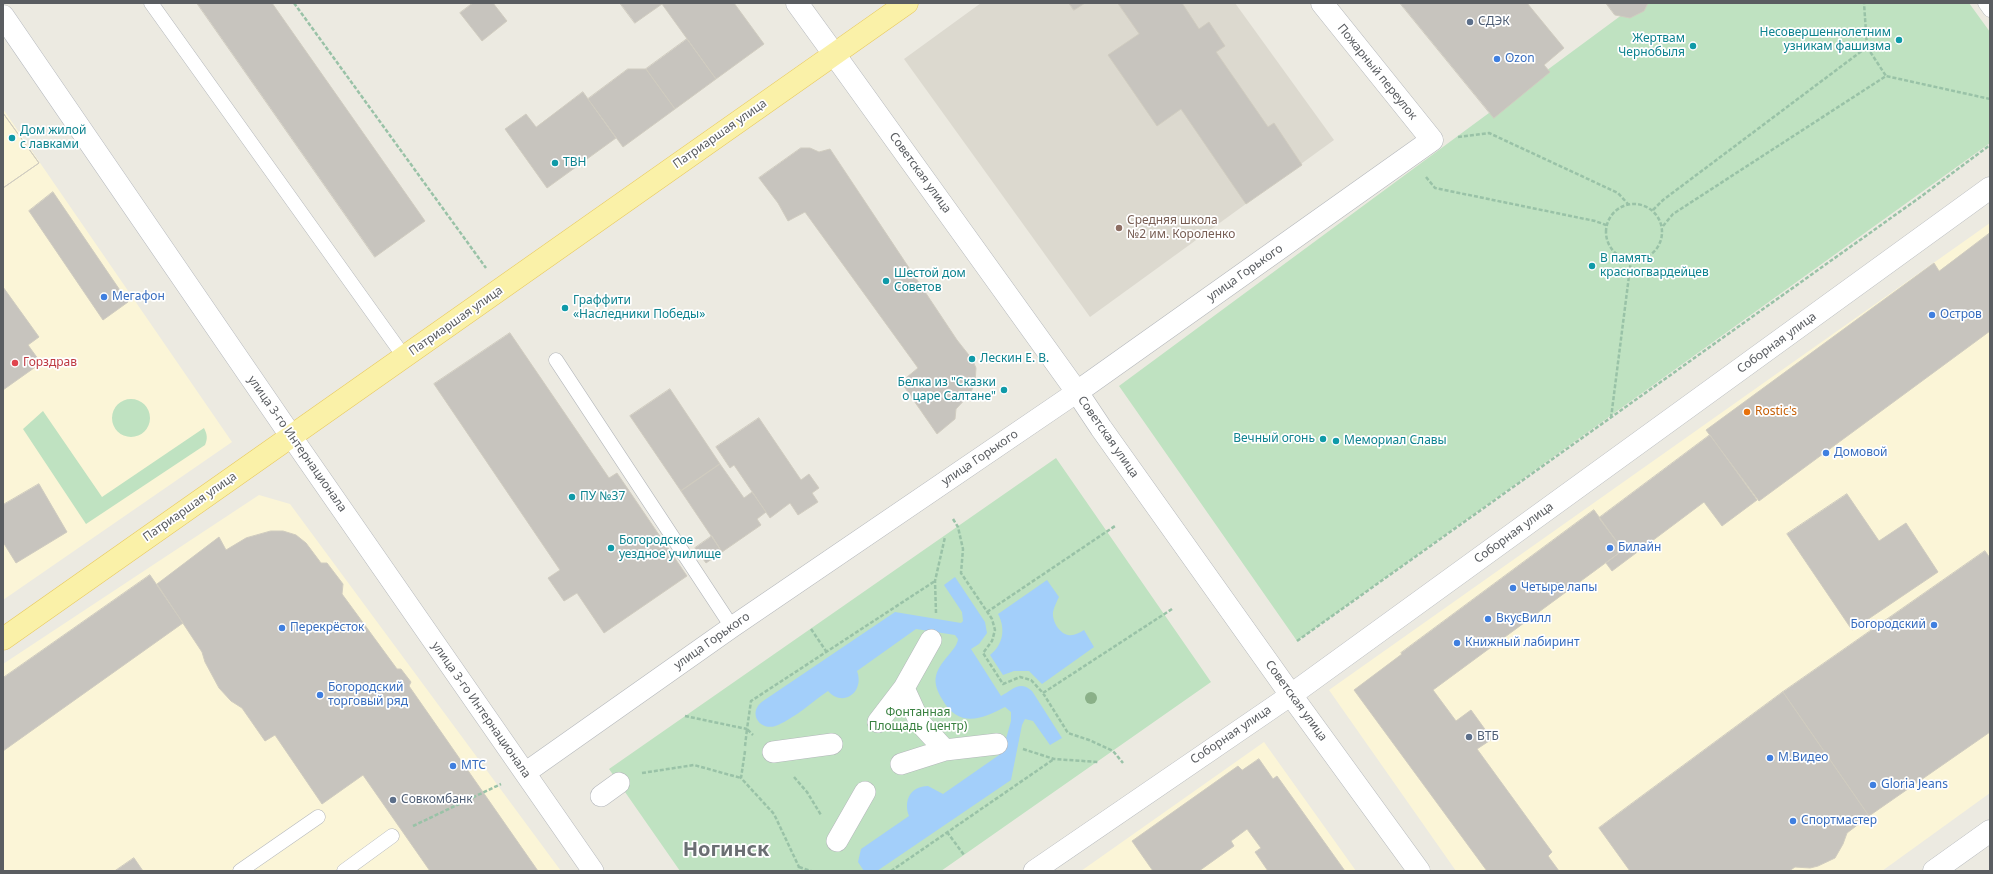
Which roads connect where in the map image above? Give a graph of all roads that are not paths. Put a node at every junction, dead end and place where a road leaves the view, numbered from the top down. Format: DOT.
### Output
graph roads {
  1 [pos="151,3"];
  2 [pos="797,3"];
  3 [pos="908,3"];
  4 [pos="1322,3"];
  5 [pos="1985,3"];
  6 [pos="1990,10"];
  7 [pos="3,16"];
  8 [pos="834,54"];
  9 [pos="1432,140"];
  10 [pos="1990,188"];
  11 [pos="405,358"];
  12 [pos="556,360"];
  13 [pos="1077,392"];
  14 [pos="291,436"];
  15 [pos="732,627"];
  16 [pos="3,639"];
  17 [pos="931,640"];
  18 [pos="904,688"];
  19 [pos="1291,695"];
  20 [pos="878,722"];
  21 [pos="832,744"];
  22 [pos="997,744"];
  23 [pos="945,750"];
  24 [pos="773,752"];
  25 [pos="900,764"];
  26 [pos="525,773"];
  27 [pos="619,783"];
  28 [pos="865,792"];
  29 [pos="601,796"];
  30 [pos="318,817"];
  31 [pos="1990,831"];
  32 [pos="392,836"];
  33 [pos="837,842"];
  34 [pos="240,871"];
  35 [pos="344,871"];
  36 [pos="593,871"];
  37 [pos="1034,871"];
  38 [pos="1419,871"];
  39 [pos="1934,871"];
  1 -- 11 [label="lane"];
  2 -- 8 [label="street, Советская улица"];
  3 -- 8 [label="main road, Патриаршая улица"];
  4 -- 9 [label="street, Пожарный переулок"];
  5 -- 6 [label="lane"];
  7 -- 14 [label="street, улица 3-го Интернационала"];
  8 -- 11 [label="main road, Патриаршая улица"];
  8 -- 13 [label="street, Советская улица"];
  9 -- 13 [label="street, улица Горького"];
  10 -- 19 [label="street, Соборная улица"];
  11 -- 14 [label="main road, Патриаршая улица"];
  12 -- 15 [label="lane"];
  13 -- 15 [label="street, улица Горького"];
  13 -- 19 [label="street, Советская улица"];
  14 -- 16 [label="main road, Патриаршая улица"];
  14 -- 26 [label="street, улица 3-го Интернационала"];
  15 -- 26 [label="street, улица Горького"];
  17 -- 18 [label="street"];
  18 -- 20 [label="street"];
  18 -- 23 [label="street"];
  19 -- 37 [label="street, Соборная улица"];
  19 -- 38 [label="street, Советская улица"];
  21 -- 24 [label="street"];
  22 -- 23 [label="street"];
  23 -- 25 [label="street"];
  26 -- 36 [label="street, улица 3-го Интернационала"];
  27 -- 29 [label="street"];
  28 -- 33 [label="street"];
  30 -- 34 [label="lane"];
  31 -- 39 [label="street"];
  32 -- 35 [label="lane"];
}
